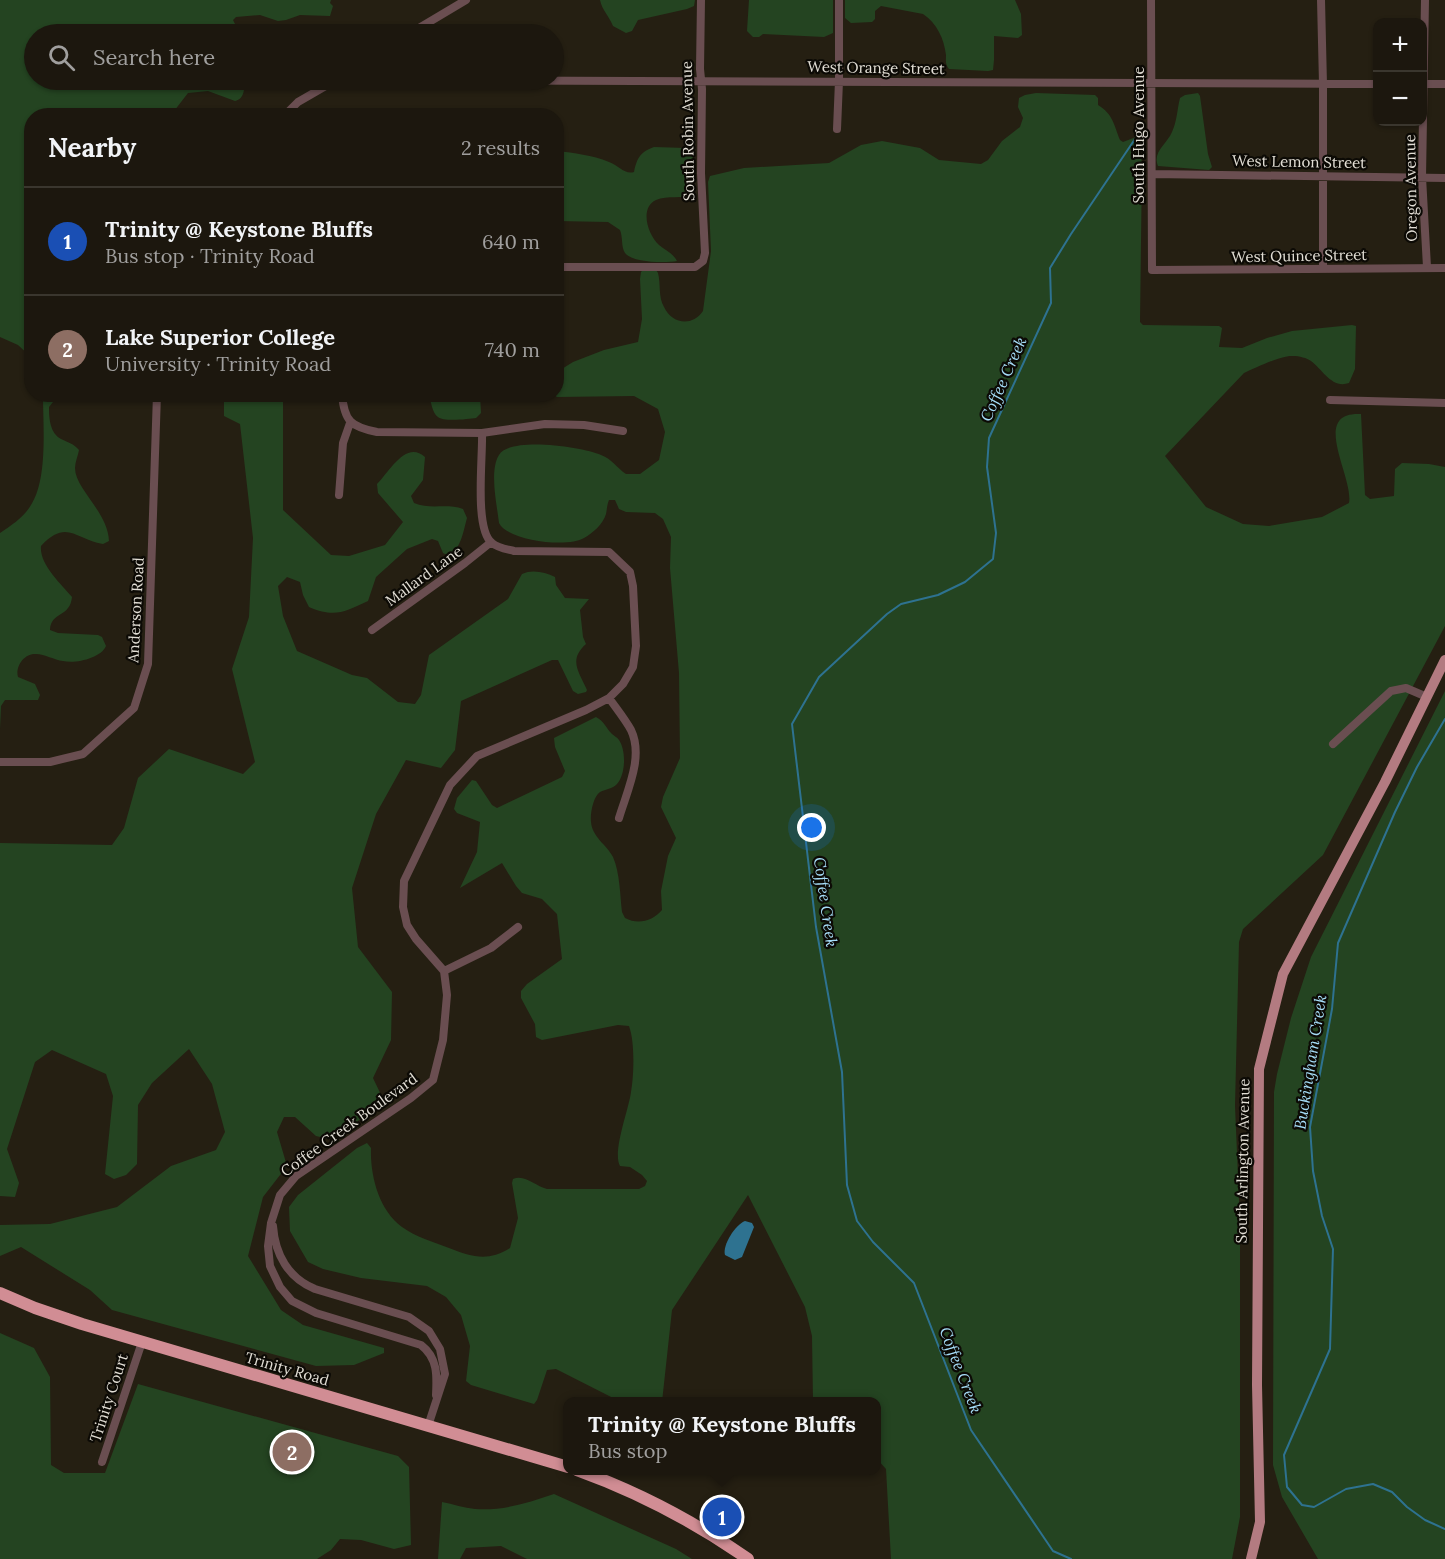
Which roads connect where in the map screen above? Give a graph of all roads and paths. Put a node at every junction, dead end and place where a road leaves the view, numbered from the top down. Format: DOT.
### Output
graph roads {
  1 [pos="466,0"];
  2 [pos="701,0"];
  3 [pos="839,0"];
  4 [pos="1151,0"];
  5 [pos="1321,0"];
  6 [pos="1425,0"];
  7 [pos="426,24"];
  8 [pos="1424,72"];
  9 [pos="564,80"];
  10 [pos="701,80"];
  11 [pos="839,81"];
  12 [pos="1153,84"];
  13 [pos="1323,84"];
  14 [pos="1373,84"];
  15 [pos="1427,84"];
  16 [pos="1445,84"];
  17 [pos="319,90"];
  18 [pos="292,108"];
  19 [pos="1423,126"];
  20 [pos="837,129"];
  21 [pos="1153,174"];
  22 [pos="1324,176"];
  23 [pos="1422,177"];
  24 [pos="1445,178"];
  25 [pos="564,267"];
  26 [pos="1427,267"];
  27 [pos="1445,268"];
  28 [pos="1323,269"];
  29 [pos="1152,270"];
  30 [pos="1330,400"];
  31 [pos="157,402"];
  32 [pos="344,402"];
  33 [pos="1445,403"];
  34 [pos="350,423"];
  35 [pos="623,431"];
  36 [pos="482,433"];
  37 [pos="339,495"];
  38 [pos="490,543"];
  39 [pos="372,630"];
  40 [pos="1445,660"];
  41 [pos="1427,697"];
  42 [pos="609,698"];
  43 [pos="1333,744"];
  44 [pos="0,762"];
  45 [pos="619,818"];
  46 [pos="518,927"];
  47 [pos="444,971"];
  48 [pos="273,1213"];
  49 [pos="0,1293"];
  50 [pos="142,1342"];
  51 [pos="436,1395"];
  52 [pos="428,1426"];
  53 [pos="102,1462"];
  54 [pos="563,1466"];
  55 [pos="589,1475"];
  56 [pos="748,1559"];
  57 [pos="1251,1559"];
  1 -- 7 [label="street"];
  2 -- 10 [label="street, South Robin Avenue"];
  3 -- 11 [label="street"];
  4 -- 12 [label="street, South Hugo Avenue"];
  5 -- 13 [label="street"];
  6 -- 8 [label="street, Oregon Avenue"];
  9 -- 10 [label="street, West Orange Street"];
  10 -- 11 [label="street, West Orange Street"];
  10 -- 25 [label="street, South Robin Avenue"];
  11 -- 12 [label="street, West Orange Street"];
  11 -- 20 [label="street"];
  12 -- 13 [label="street, West Orange Street"];
  12 -- 21 [label="street, South Hugo Avenue"];
  13 -- 14 [label="street, West Orange Street"];
  13 -- 22 [label="street"];
  15 -- 16 [label="street"];
  17 -- 18 [label="street"];
  19 -- 23 [label="street, Oregon Avenue"];
  21 -- 22 [label="street, West Lemon Street"];
  21 -- 29 [label="street, South Hugo Avenue"];
  22 -- 23 [label="street, West Lemon Street"];
  22 -- 28 [label="street"];
  23 -- 24 [label="street, West Lemon Street"];
  23 -- 26 [label="street, Oregon Avenue"];
  26 -- 27 [label="street, West Quince Street"];
  26 -- 28 [label="street, West Quince Street"];
  28 -- 29 [label="street, West Quince Street"];
  30 -- 33 [label="street"];
  31 -- 44 [label="street, Anderson Road"];
  32 -- 34 [label="street"];
  34 -- 36 [label="street"];
  34 -- 37 [label="street"];
  35 -- 36 [label="street"];
  36 -- 38 [label="street"];
  38 -- 39 [label="street, Mallard Lane"];
  38 -- 42 [label="street"];
  40 -- 41 [label="main road, South Arlington Avenue"];
  41 -- 43 [label="street"];
  41 -- 57 [label="main road, South Arlington Avenue"];
  42 -- 45 [label="street"];
  42 -- 47 [label="street"];
  46 -- 47 [label="street"];
  47 -- 48 [label="street, Coffee Creek Boulevard"];
  48 -- 51 [label="street, Coffee Creek Boulevard"];
  48 -- 51 [label="street, Coffee Creek Boulevard"];
  49 -- 50 [label="highway, Trinity Road"];
  50 -- 52 [label="highway, Trinity Road"];
  50 -- 53 [label="street, Trinity Court"];
  51 -- 52 [label="street, Coffee Creek Boulevard"];
  52 -- 54 [label="highway, Trinity Road"];
  55 -- 56 [label="highway"];
}
